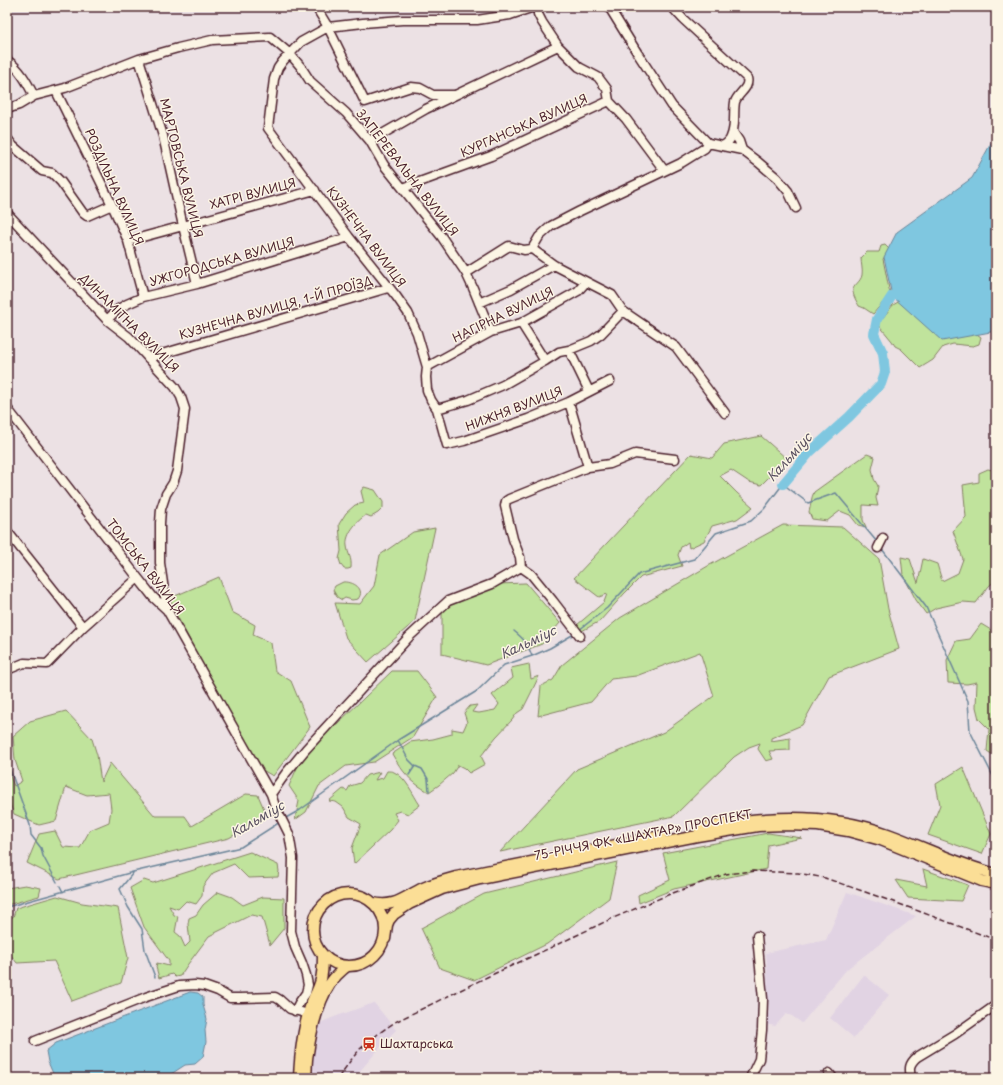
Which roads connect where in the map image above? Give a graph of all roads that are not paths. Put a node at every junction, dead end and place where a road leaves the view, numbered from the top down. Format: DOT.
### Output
graph roads {
  1 [pos="316,7"];
  2 [pos="506,7"];
  3 [pos="534,7"];
  4 [pos="538,7"];
  5 [pos="609,7"];
  6 [pos="672,7"];
  7 [pos="510,15"];
  8 [pos="328,27"];
  9 [pos="558,46"];
  10 [pos="290,54"];
  11 [pos="139,59"];
  12 [pos="7,60"];
  13 [pos="56,91"];
  14 [pos="34,96"];
  15 [pos="457,96"];
  16 [pos="609,101"];
  17 [pos="7,109"];
  18 [pos="733,132"];
  19 [pos="7,138"];
  20 [pos="370,140"];
  21 [pos="708,143"];
  22 [pos="723,146"];
  23 [pos="742,150"];
  24 [pos="664,170"];
  25 [pos="403,188"];
  26 [pos="314,190"];
  27 [pos="112,205"];
  28 [pos="796,208"];
  29 [pos="7,213"];
  30 [pos="183,226"];
  31 [pos="349,238"];
  32 [pos="128,241"];
  33 [pos="532,249"];
  34 [pos="554,265"];
  35 [pos="466,272"];
  36 [pos="586,282"];
  37 [pos="197,284"];
  38 [pos="388,288"];
  39 [pos="143,297"];
  40 [pos="479,303"];
  41 [pos="623,311"];
  42 [pos="107,320"];
  43 [pos="521,323"];
  44 [pos="491,332"];
  45 [pos="569,350"];
  46 [pos="148,358"];
  47 [pos="545,362"];
  48 [pos="427,367"];
  49 [pos="610,381"];
  50 [pos="589,391"];
  51 [pos="569,402"];
  52 [pos="7,408"];
  53 [pos="437,409"];
  54 [pos="725,413"];
  55 [pos="447,445"];
  56 [pos="675,459"];
  57 [pos="588,467"];
  58 [pos="7,531"];
  59 [pos="883,538"];
  60 [pos="878,548"];
  61 [pos="521,568"];
  62 [pos="138,578"];
  63 [pos="167,610"];
  64 [pos="83,628"];
  65 [pos="580,636"];
  66 [pos="7,670"];
  67 [pos="271,794"];
  68 [pos="996,874"];
  69 [pos="996,884"];
  70 [pos="373,902"];
  71 [pos="756,936"];
  72 [pos="385,939"];
  73 [pos="323,956"];
  74 [pos="346,967"];
  75 [pos="996,1005"];
  76 [pos="295,1011"];
  77 [pos="312,1014"];
  78 [pos="35,1041"];
  79 [pos="299,1078"];
  80 [pos="306,1078"];
  81 [pos="750,1078"];
  82 [pos="911,1078"];
  1 -- 8 [label="street"];
  2 -- 7 [label="street"];
  3 -- 7 [label="street"];
  4 -- 9 [label="street"];
  5 -- 21 [label="street"];
  6 -- 18 [label="street"];
  7 -- 8 [label="street"];
  8 -- 10 [label="street, КУЗНЕЧНА ВУЛИЦЯ"];
  8 -- 15 [label="street"];
  9 -- 15 [label="street"];
  9 -- 16 [label="street"];
  10 -- 11 [label="street, ЗАПЕРЕВАЛЬНА ВУЛИЦЯ"];
  10 -- 20 [label="street, ЗАПЕРЕВАЛЬНА ВУЛИЦЯ"];
  10 -- 26 [label="street, КУЗНЕЧНА ВУЛИЦЯ"];
  11 -- 13 [label="street, ЗАПЕРЕВАЛЬНА ВУЛИЦЯ"];
  11 -- 30 [label="street, МАРТОВСЬКА ВУЛИЦЯ"];
  12 -- 14 [label="street"];
  13 -- 14 [label="street, ЗАПЕРЕВАЛЬНА ВУЛИЦЯ"];
  13 -- 27 [label="street, РОЗДІЛЬНА ВУЛИЦЯ"];
  14 -- 17 [label="street, ЗАПЕРЕВАЛЬНА ВУЛИЦЯ"];
  15 -- 20 [label="street"];
  16 -- 24 [label="street"];
  16 -- 25 [label="street, КУРГАНСЬКА ВУЛИЦЯ"];
  18 -- 22 [label="street"];
  18 -- 23 [label="street"];
  19 -- 27 [label="street"];
  20 -- 25 [label="street, ЗАПЕРЕВАЛЬНА ВУЛИЦЯ"];
  21 -- 22 [label="street"];
  21 -- 24 [label="street"];
  22 -- 23 [label="street"];
  23 -- 28 [label="street"];
  24 -- 33 [label="street"];
  25 -- 35 [label="street, ЗАПЕРЕВАЛЬНА ВУЛИЦЯ"];
  26 -- 30 [label="street, ХАТРІ ВУЛИЦЯ"];
  26 -- 31 [label="street, КУЗНЕЧНА ВУЛИЦЯ"];
  27 -- 32 [label="street, РОЗДІЛЬНА ВУЛИЦЯ"];
  29 -- 42 [label="street, ДИНАМІТНА ВУЛИЦЯ"];
  30 -- 32 [label="street, ХАТРІ ВУЛИЦЯ"];
  30 -- 37 [label="street, МАРТОВСЬКА ВУЛИЦЯ"];
  31 -- 37 [label="street, УЖГОРОДСЬКА ВУЛИЦЯ"];
  31 -- 38 [label="street, КУЗНЕЧНА ВУЛИЦЯ"];
  32 -- 39 [label="street, РОЗДІЛЬНА ВУЛИЦЯ"];
  33 -- 34 [label="street"];
  33 -- 35 [label="street"];
  34 -- 36 [label="street"];
  34 -- 40 [label="street"];
  35 -- 40 [label="street, ЗАПЕРЕВАЛЬНА ВУЛИЦЯ"];
  36 -- 41 [label="street"];
  36 -- 43 [label="street, НАГІРНА ВУЛИЦЯ"];
  37 -- 39 [label="street, УЖГОРОДСЬКА ВУЛИЦЯ"];
  38 -- 46 [label="street, КУЗНЕЧНА ВУЛИЦЯ, 1-Й ПРОЇЗД"];
  38 -- 48 [label="street, КУЗНЕЧНА ВУЛИЦЯ"];
  39 -- 42 [label="street, УЖГОРОДСЬКА ВУЛИЦЯ"];
  40 -- 44 [label="street, ЗАПЕРЕВАЛЬНА ВУЛИЦЯ"];
  41 -- 45 [label="street"];
  41 -- 54 [label="street"];
  42 -- 46 [label="street, ДИНАМІТНА ВУЛИЦЯ"];
  43 -- 44 [label="street, НАГІРНА ВУЛИЦЯ"];
  43 -- 47 [label="street"];
  44 -- 48 [label="street, НАГІРНА ВУЛИЦЯ"];
  45 -- 47 [label="street"];
  45 -- 50 [label="street"];
  46 -- 63 [label="street, ДИНАМІТНА ВУЛИЦЯ"];
  47 -- 53 [label="street"];
  48 -- 53 [label="street, КУЗНЕЧНА ВУЛИЦЯ"];
  49 -- 50 [label="street, НИЖНЯ ВУЛИЦЯ"];
  50 -- 51 [label="street, НИЖНЯ ВУЛИЦЯ"];
  51 -- 55 [label="street, НИЖНЯ ВУЛИЦЯ"];
  51 -- 57 [label="street"];
  52 -- 62 [label="street, ТОМСЬКА ВУЛИЦЯ"];
  53 -- 55 [label="street, КУЗНЕЧНА ВУЛИЦЯ"];
  56 -- 57 [label="street"];
  57 -- 61 [label="street"];
  58 -- 64 [label="street"];
  59 -- 60 [label="street"];
  61 -- 65 [label="street"];
  61 -- 67 [label="street"];
  62 -- 63 [label="street, ТОМСЬКА ВУЛИЦЯ"];
  62 -- 64 [label="street"];
  63 -- 67 [label="street, ТОМСЬКА ВУЛИЦЯ"];
  64 -- 66 [label="street"];
  67 -- 76 [label="street, ТОМСЬКА ВУЛИЦЯ"];
  68 -- 70 [label="main road, 75-РІЧЧЯ ФК «ШАХТАР» ПРОСПЕКТ"];
  69 -- 72 [label="main road, 75-РІЧЧЯ ФК «ШАХТАР» ПРОСПЕКТ"];
  70 -- 72 [label="main road"];
  70 -- 73 [label="main road"];
  71 -- 81 [label="street"];
  72 -- 74 [label="main road"];
  73 -- 74 [label="main road"];
  73 -- 77 [label="main road"];
  74 -- 77 [label="main road"];
  75 -- 82 [label="street"];
  76 -- 77 [label="street"];
  76 -- 78 [label="street"];
  77 -- 79 [label="main road"];
  77 -- 80 [label="main road"];
}
